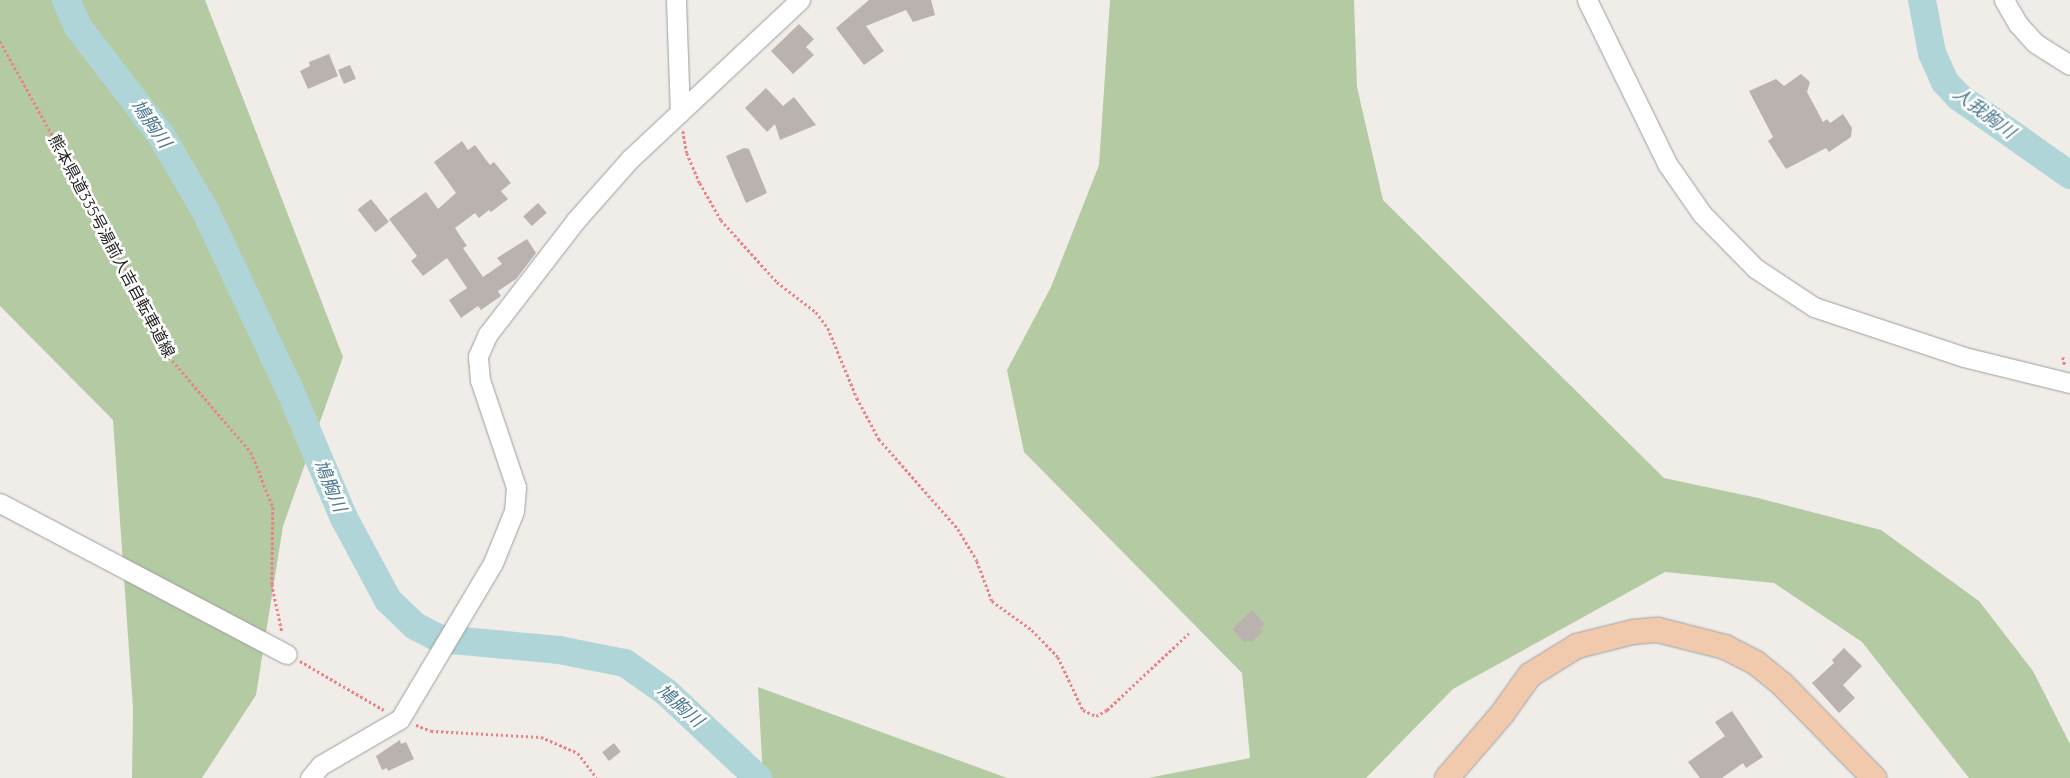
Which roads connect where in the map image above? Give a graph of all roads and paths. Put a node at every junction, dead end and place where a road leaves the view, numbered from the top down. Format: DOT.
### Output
graph roads {
  1 [pos="676,0"];
  2 [pos="800,0"];
  3 [pos="1587,0"];
  4 [pos="2004,0"];
  5 [pos="0,41"];
  6 [pos="2070,65"];
  7 [pos="680,112"];
  8 [pos="2070,383"];
  9 [pos="0,503"];
  10 [pos="1189,633"];
  11 [pos="287,654"];
  12 [pos="400,720"];
  13 [pos="310,778"];
  14 [pos="597,778"];
  15 [pos="1447,778"];
  16 [pos="1874,778"];
  1 -- 7 [label="street"];
  2 -- 7 [label="street"];
  3 -- 8 [label="street"];
  4 -- 6 [label="street"];
  5 -- 11 [label="path, 熊本県道335号湯前人吉自転車道線"];
  7 -- 10 [label="path"];
  7 -- 12 [label="street"];
  9 -- 11 [label="street"];
  11 -- 12 [label="path"];
  12 -- 13 [label="street"];
  12 -- 14 [label="path"];
  15 -- 16 [label="main road"];
}
